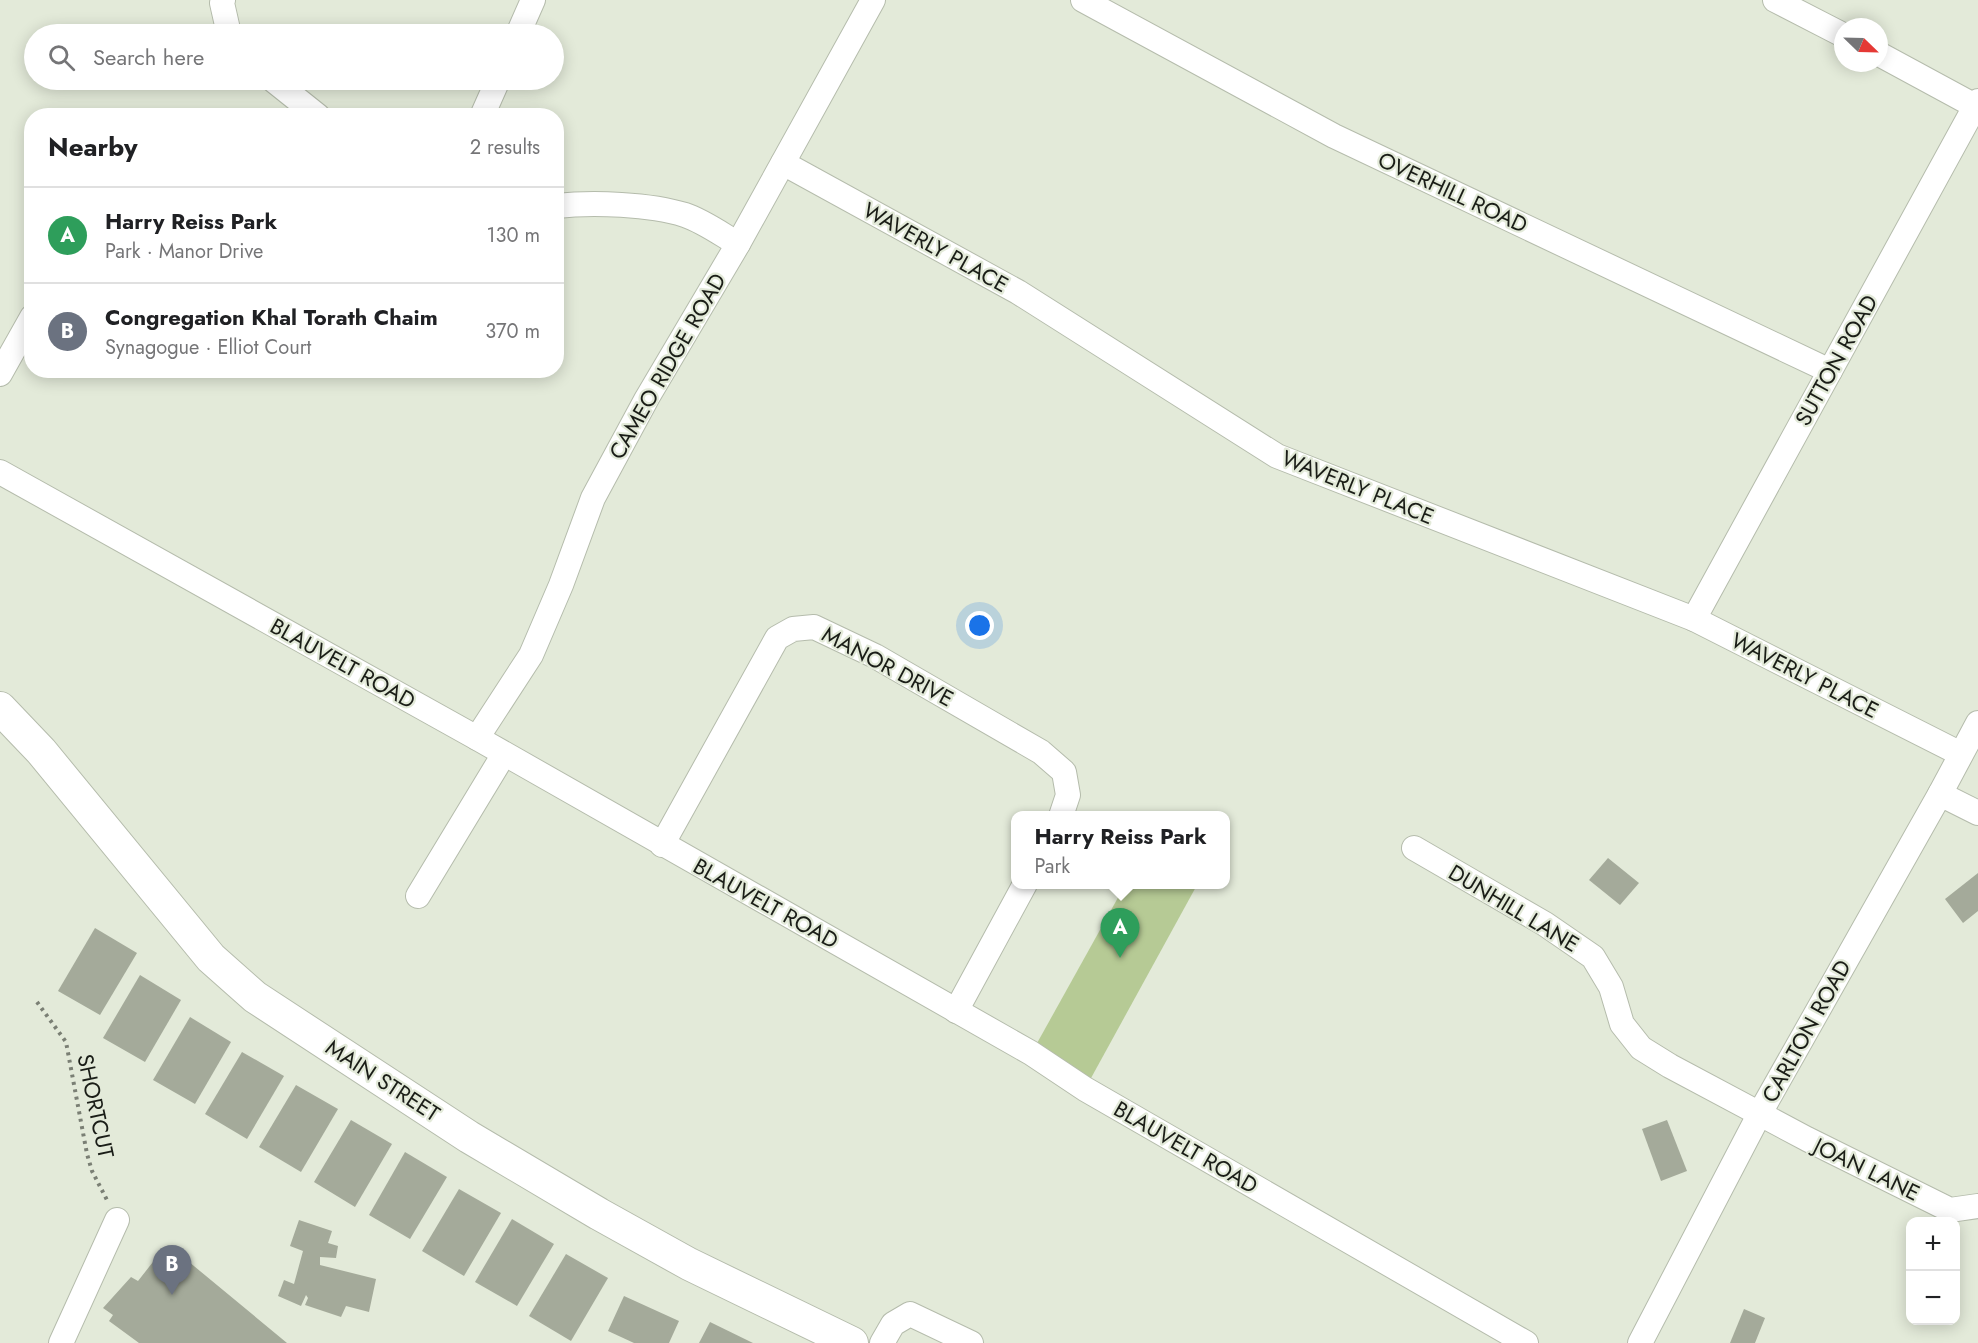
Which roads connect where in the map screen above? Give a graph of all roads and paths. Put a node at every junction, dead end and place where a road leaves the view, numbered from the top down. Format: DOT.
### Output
graph roads {
  1 [pos="223,0"];
  2 [pos="533,0"];
  3 [pos="873,0"];
  4 [pos="1083,0"];
  5 [pos="1774,0"];
  6 [pos="227,24"];
  7 [pos="522,24"];
  8 [pos="1834,30"];
  9 [pos="1888,58"];
  10 [pos="286,90"];
  11 [pos="494,90"];
  12 [pos="1977,103"];
  13 [pos="308,108"];
  14 [pos="486,108"];
  15 [pos="783,163"];
  16 [pos="564,205"];
  17 [pos="738,244"];
  18 [pos="24,331"];
  19 [pos="1830,371"];
  20 [pos="0,374"];
  21 [pos="0,472"];
  22 [pos="1694,619"];
  23 [pos="0,708"];
  24 [pos="1978,723"];
  25 [pos="477,738"];
  26 [pos="504,754"];
  27 [pos="1961,754"];
  28 [pos="1940,794"];
  29 [pos="1063,811"];
  30 [pos="1978,813"];
  31 [pos="662,844"];
  32 [pos="1414,848"];
  33 [pos="1023,889"];
  34 [pos="418,896"];
  35 [pos="37,1002"];
  36 [pos="956,1011"];
  37 [pos="1760,1113"];
  38 [pos="1978,1206"];
  39 [pos="117,1220"];
  40 [pos="61,1343"];
  41 [pos="852,1343"];
  42 [pos="882,1343"];
  43 [pos="971,1343"];
  44 [pos="1527,1343"];
  45 [pos="1640,1343"];
  1 -- 6 [label="street"];
  2 -- 7 [label="street"];
  3 -- 15 [label="street, CAMEO RIDGE ROAD"];
  4 -- 19 [label="street, OVERHILL ROAD"];
  5 -- 8 [label="street"];
  9 -- 12 [label="street"];
  10 -- 13 [label="street"];
  11 -- 14 [label="street"];
  12 -- 19 [label="street, SUTTON ROAD"];
  15 -- 17 [label="street, CAMEO RIDGE ROAD"];
  15 -- 22 [label="street, WAVERLY PLACE"];
  16 -- 17 [label="street"];
  17 -- 25 [label="street, CAMEO RIDGE ROAD"];
  18 -- 20 [label="street"];
  19 -- 22 [label="street, SUTTON ROAD"];
  21 -- 25 [label="street, BLAUVELT ROAD"];
  22 -- 27 [label="street, WAVERLY PLACE"];
  23 -- 41 [label="main road, MAIN STREET"];
  24 -- 27 [label="street, CARLTON ROAD"];
  25 -- 26 [label="street, BLAUVELT ROAD"];
  26 -- 31 [label="street, BLAUVELT ROAD"];
  26 -- 34 [label="street"];
  27 -- 28 [label="street, CARLTON ROAD"];
  28 -- 30 [label="street"];
  28 -- 37 [label="street, CARLTON ROAD"];
  29 -- 31 [label="street, MANOR DRIVE"];
  31 -- 36 [label="street, BLAUVELT ROAD"];
  32 -- 37 [label="street, DUNHILL LANE"];
  33 -- 36 [label="street"];
  35 -- 39 [label="path, SHORTCUT"];
  36 -- 44 [label="street, BLAUVELT ROAD"];
  37 -- 38 [label="street, JOAN LANE"];
  37 -- 45 [label="street, CARLTON ROAD"];
  39 -- 40 [label="street"];
  42 -- 43 [label="street"];
}
